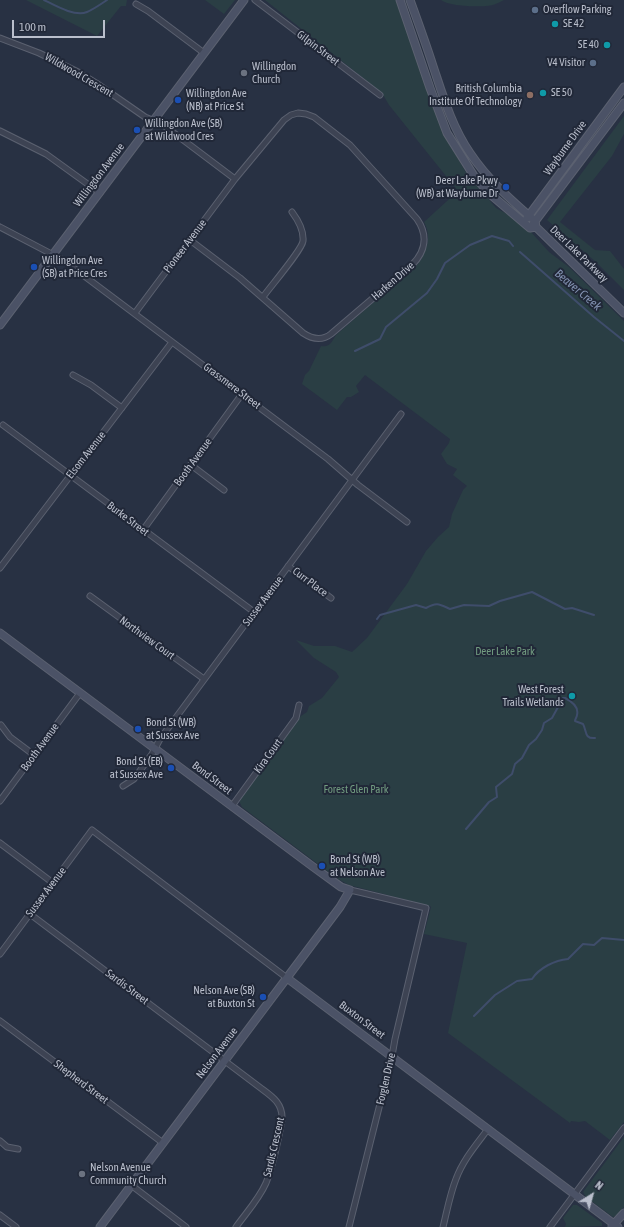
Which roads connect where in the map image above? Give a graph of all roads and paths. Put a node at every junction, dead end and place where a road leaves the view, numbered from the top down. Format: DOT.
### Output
graph roads {
  1 [pos="244,0"];
  2 [pos="255,0"];
  3 [pos="400,0"];
  4 [pos="410,0"];
  5 [pos="136,4"];
  6 [pos="0,38"];
  7 [pos="204,53"];
  8 [pos="624,86"];
  9 [pos="380,95"];
  10 [pos="624,103"];
  11 [pos="153,120"];
  12 [pos="0,131"];
  13 [pos="235,179"];
  14 [pos="100,193"];
  15 [pos="292,212"];
  16 [pos="528,215"];
  17 [pos="523,222"];
  18 [pos="534,225"];
  19 [pos="0,227"];
  20 [pos="190,240"];
  21 [pos="53,254"];
  22 [pos="263,297"];
  23 [pos="134,313"];
  24 [pos="624,313"];
  25 [pos="0,325"];
  26 [pos="172,342"];
  27 [pos="73,375"];
  28 [pos="242,394"];
  29 [pos="122,408"];
  30 [pos="401,414"];
  31 [pos="3,425"];
  32 [pos="190,465"];
  33 [pos="70,476"];
  34 [pos="353,480"];
  35 [pos="224,490"];
  36 [pos="407,522"];
  37 [pos="143,530"];
  38 [pos="288,566"];
  39 [pos="0,568"];
  40 [pos="90,596"];
  41 [pos="331,598"];
  42 [pos="254,612"];
  43 [pos="0,633"];
  44 [pos="204,679"];
  45 [pos="80,693"];
  46 [pos="299,705"];
  47 [pos="1,725"];
  48 [pos="155,749"];
  49 [pos="34,756"];
  50 [pos="122,786"];
  51 [pos="0,801"];
  52 [pos="232,806"];
  53 [pos="92,830"];
  54 [pos="0,843"];
  55 [pos="53,883"];
  56 [pos="350,890"];
  57 [pos="426,908"];
  58 [pos="30,914"];
  59 [pos="0,954"];
  60 [pos="287,978"];
  61 [pos="0,1021"];
  62 [pos="392,1056"];
  63 [pos="225,1061"];
  64 [pos="624,1128"];
  65 [pos="488,1129"];
  66 [pos="0,1142"];
  67 [pos="163,1143"];
  68 [pos="18,1149"];
  69 [pos="131,1185"];
  70 [pos="575,1194"];
  71 [pos="624,1213"];
  72 [pos="0,1215"];
  73 [pos="614,1226"];
  74 [pos="16,1227"];
  75 [pos="100,1227"];
  76 [pos="186,1227"];
  77 [pos="236,1227"];
  78 [pos="349,1227"];
  79 [pos="443,1227"];
  80 [pos="550,1227"];
  1 -- 7 [label="street, Willingdon Avenue"];
  2 -- 9 [label="street, Gilpin Street"];
  3 -- 17 [label="street, Deer Lake Parkway"];
  4 -- 16 [label="street, Deer Lake Parkway"];
  5 -- 7 [label="street"];
  6 -- 11 [label="street, Wildwood Crescent"];
  7 -- 11 [label="street, Willingdon Avenue"];
  8 -- 16 [label="street, Wayburne Drive"];
  10 -- 18 [label="street, Wayburne Drive"];
  11 -- 13 [label="street, Wildwood Crescent"];
  11 -- 14 [label="street, Willingdon Avenue"];
  12 -- 14 [label="street"];
  13 -- 20 [label="street, Pioneer Avenue"];
  13 -- 22 [label="street, Harken Drive"];
  14 -- 21 [label="street, Willingdon Avenue"];
  15 -- 22 [label="street"];
  16 -- 17 [label="street, Wayburne Drive"];
  16 -- 18 [label="street, Deer Lake Parkway"];
  17 -- 18 [label="street, Deer Lake Parkway"];
  18 -- 24 [label="street, Deer Lake Parkway"];
  19 -- 21 [label="street, Grassmere Street"];
  20 -- 22 [label="street, Harken Drive"];
  20 -- 23 [label="street, Pioneer Avenue"];
  21 -- 23 [label="street, Grassmere Street"];
  21 -- 25 [label="street, Willingdon Avenue"];
  23 -- 26 [label="street, Grassmere Street"];
  26 -- 28 [label="street, Grassmere Street"];
  26 -- 29 [label="street, Elsom Avenue"];
  27 -- 29 [label="street"];
  28 -- 32 [label="street, Booth Avenue"];
  28 -- 34 [label="street, Grassmere Street"];
  29 -- 33 [label="street, Elsom Avenue"];
  30 -- 34 [label="street, Sussex Avenue"];
  31 -- 33 [label="street, Burke Street"];
  32 -- 35 [label="street"];
  32 -- 37 [label="street, Booth Avenue"];
  33 -- 37 [label="street, Burke Street"];
  33 -- 39 [label="street, Elsom Avenue"];
  34 -- 36 [label="street, Grassmere Street"];
  34 -- 38 [label="street, Sussex Avenue"];
  37 -- 42 [label="street, Burke Street"];
  38 -- 41 [label="street, Curr Place"];
  38 -- 42 [label="street, Sussex Avenue"];
  40 -- 44 [label="street, Northview Court"];
  42 -- 44 [label="street, Sussex Avenue"];
  43 -- 45 [label="street, Bond Street"];
  44 -- 48 [label="street, Sussex Avenue"];
  45 -- 48 [label="street, Bond Street"];
  45 -- 49 [label="street, Booth Avenue"];
  46 -- 52 [label="street, Kira Court"];
  47 -- 49 [label="street"];
  48 -- 50 [label="street, Sussex Avenue"];
  48 -- 52 [label="street, Bond Street"];
  49 -- 51 [label="street, Booth Avenue"];
  52 -- 56 [label="street, Bond Street"];
  53 -- 55 [label="street, Sussex Avenue"];
  53 -- 60 [label="street, Buxton Street"];
  54 -- 55 [label="street"];
  55 -- 58 [label="street, Sussex Avenue"];
  56 -- 57 [label="street, Bond Street"];
  56 -- 60 [label="street, Nelson Avenue"];
  57 -- 62 [label="street, Forglen Drive"];
  58 -- 59 [label="street, Sussex Avenue"];
  58 -- 63 [label="street, Sardis Street"];
  60 -- 62 [label="street, Buxton Street"];
  60 -- 63 [label="street, Nelson Avenue"];
  61 -- 67 [label="street, Shepherd Street"];
  62 -- 65 [label="street, Buxton Street"];
  62 -- 78 [label="street, Forglen Drive"];
  63 -- 67 [label="street, Nelson Avenue"];
  63 -- 77 [label="street, Sardis Crescent"];
  64 -- 70 [label="street"];
  65 -- 70 [label="street, Buxton Street"];
  65 -- 79 [label="street"];
  66 -- 68 [label="street"];
  67 -- 69 [label="street, Nelson Avenue"];
  69 -- 75 [label="street, Nelson Avenue"];
  69 -- 76 [label="street"];
  70 -- 73 [label="street, Buxton Street"];
  70 -- 80 [label="street"];
  71 -- 73 [label="street"];
  72 -- 74 [label="street"];
}
